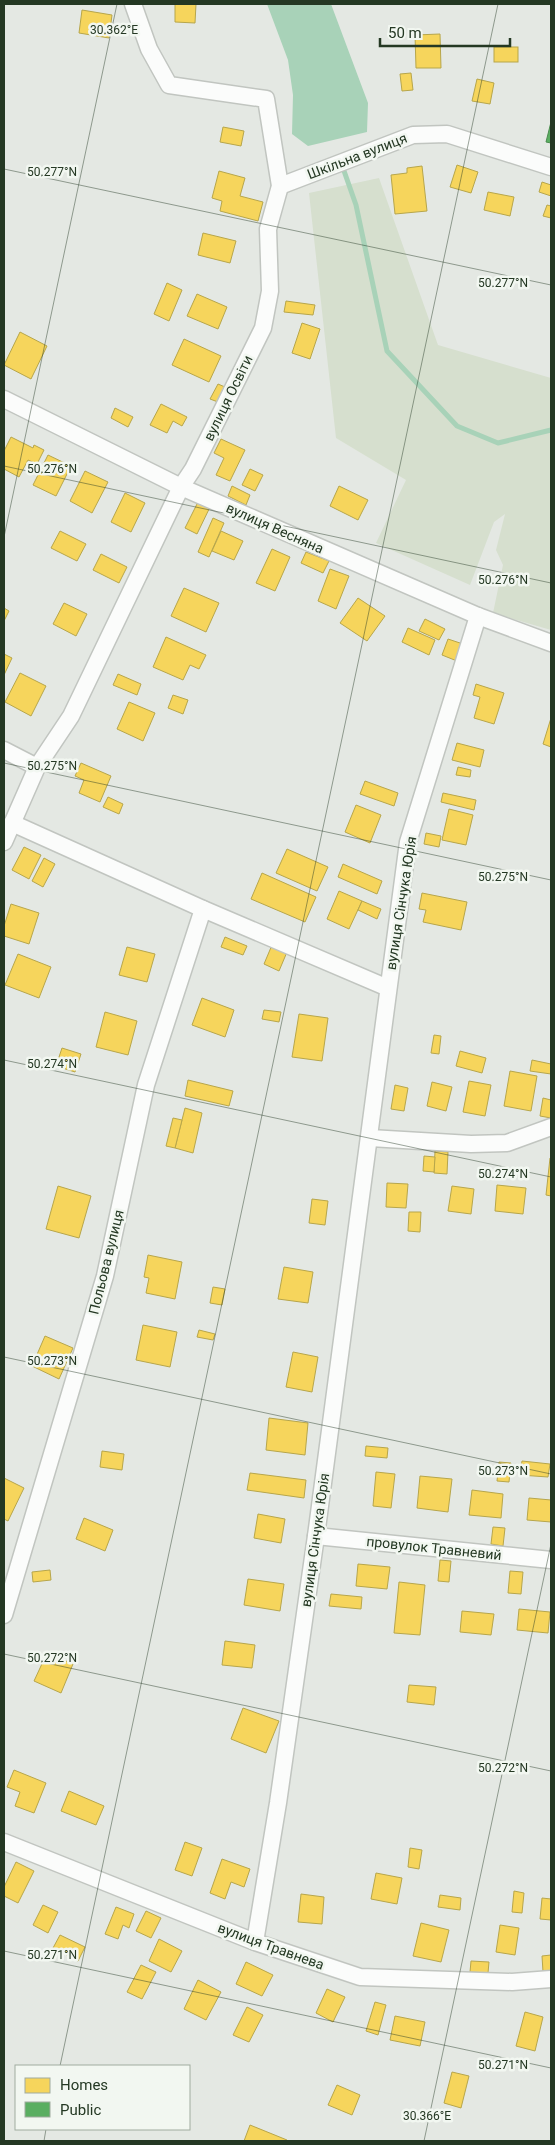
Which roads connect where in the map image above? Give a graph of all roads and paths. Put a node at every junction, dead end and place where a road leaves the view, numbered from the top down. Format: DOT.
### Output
graph roads {
  1 [pos="133,4"];
  2 [pos="551,167"];
  3 [pos="280,186"];
  4 [pos="4,399"];
  5 [pos="181,487"];
  6 [pos="478,616"];
  7 [pos="551,643"];
  8 [pos="4,750"];
  9 [pos="37,767"];
  10 [pos="12,823"];
  11 [pos="4,842"];
  12 [pos="203,909"];
  13 [pos="388,988"];
  14 [pos="551,1127"];
  15 [pos="370,1138"];
  16 [pos="316,1536"];
  17 [pos="551,1560"];
  18 [pos="4,1615"];
  19 [pos="4,1842"];
  20 [pos="255,1942"];
  21 [pos="551,1979"];
  1 -- 3 [label="street, вулиця Освіти"];
  2 -- 3 [label="street, Шкільна вулиця"];
  3 -- 5 [label="street, вулиця Освіти"];
  4 -- 5 [label="street, вулиця Весняна"];
  5 -- 6 [label="street, вулиця Весняна"];
  5 -- 9 [label="street, вулиця Освіти"];
  6 -- 7 [label="street, вулиця Весняна"];
  6 -- 13 [label="street, вулиця Сінчука Юрія"];
  8 -- 9 [label="street"];
  9 -- 10 [label="street, вулиця Освіти"];
  10 -- 11 [label="street, вулиця Освіти"];
  10 -- 12 [label="street"];
  12 -- 13 [label="street"];
  12 -- 18 [label="street, Польова вулиця"];
  13 -- 15 [label="street, вулиця Сінчука Юрія"];
  14 -- 15 [label="street"];
  15 -- 16 [label="street, вулиця Сінчука Юрія"];
  16 -- 17 [label="street, провулок Травневий"];
  16 -- 20 [label="street, вулиця Сінчука Юрія"];
  19 -- 20 [label="street, вулиця Травнева"];
  20 -- 21 [label="street, вулиця Травнева"];
}
